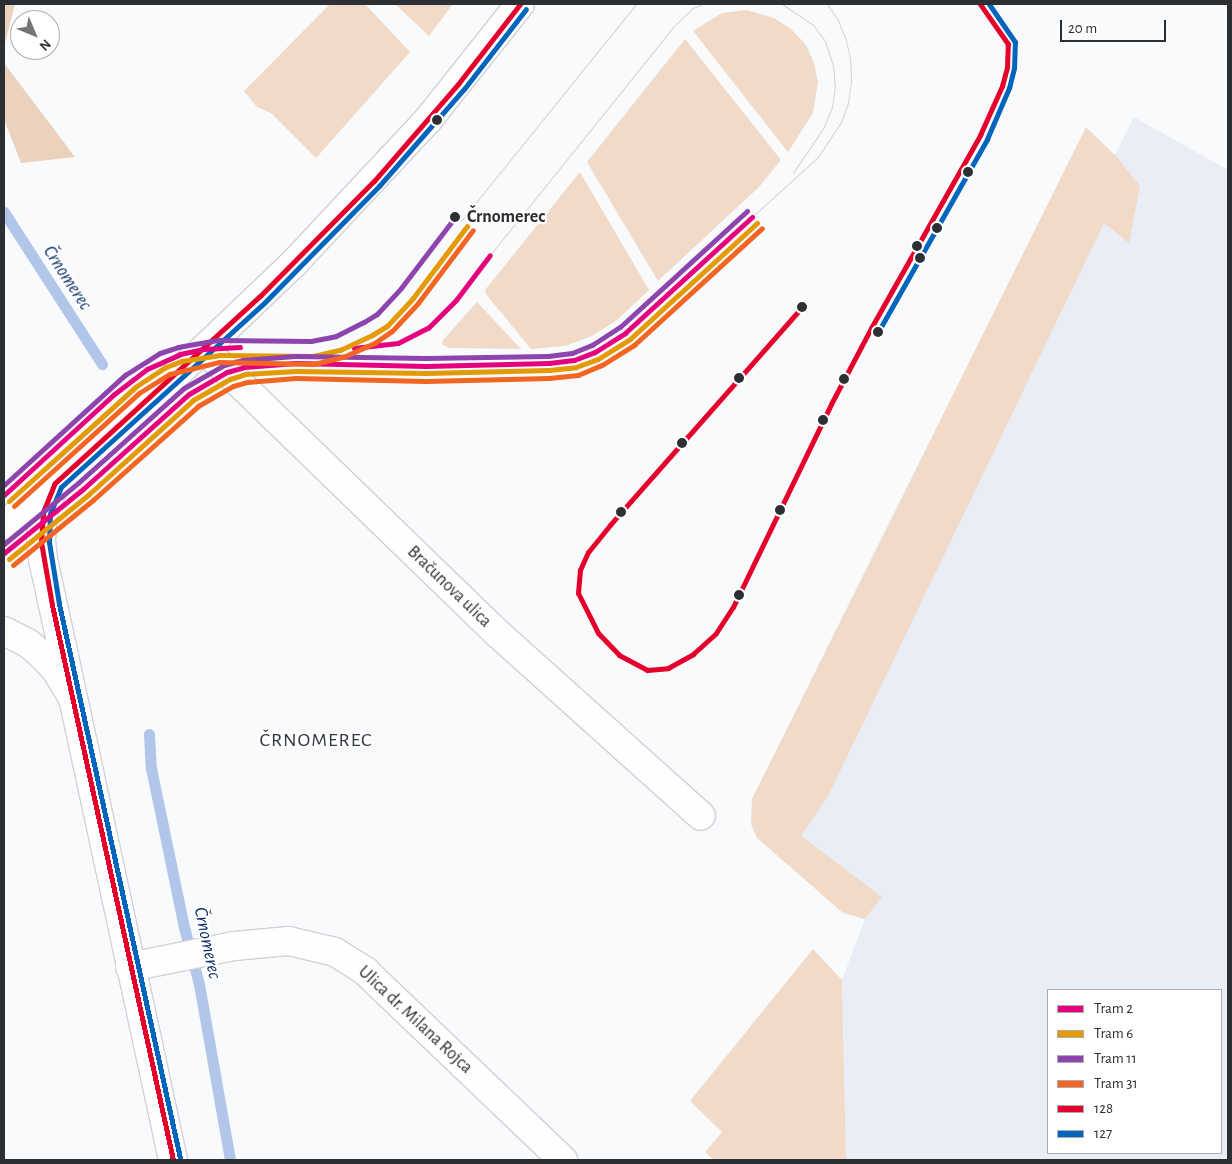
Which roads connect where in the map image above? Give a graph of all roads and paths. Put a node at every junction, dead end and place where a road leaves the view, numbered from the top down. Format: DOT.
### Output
graph roads {
  1 [pos="520,4"];
  2 [pos="204,349"];
  3 [pos="55,483"];
  4 [pos="4,525"];
  5 [pos="4,630"];
  6 [pos="72,697"];
  7 [pos="701,816"];
  8 [pos="130,967"];
  9 [pos="173,1160"];
  10 [pos="563,1160"];
  1 -- 2 [label="street"];
  2 -- 3 [label="street"];
  2 -- 7 [label="street, Bračunova ulica"];
  3 -- 4 [label="street"];
  3 -- 6 [label="street"];
  5 -- 6 [label="street"];
  6 -- 8 [label="street"];
  8 -- 9 [label="street"];
  8 -- 10 [label="street, Ulica dr. Milana Rojca"];
}
